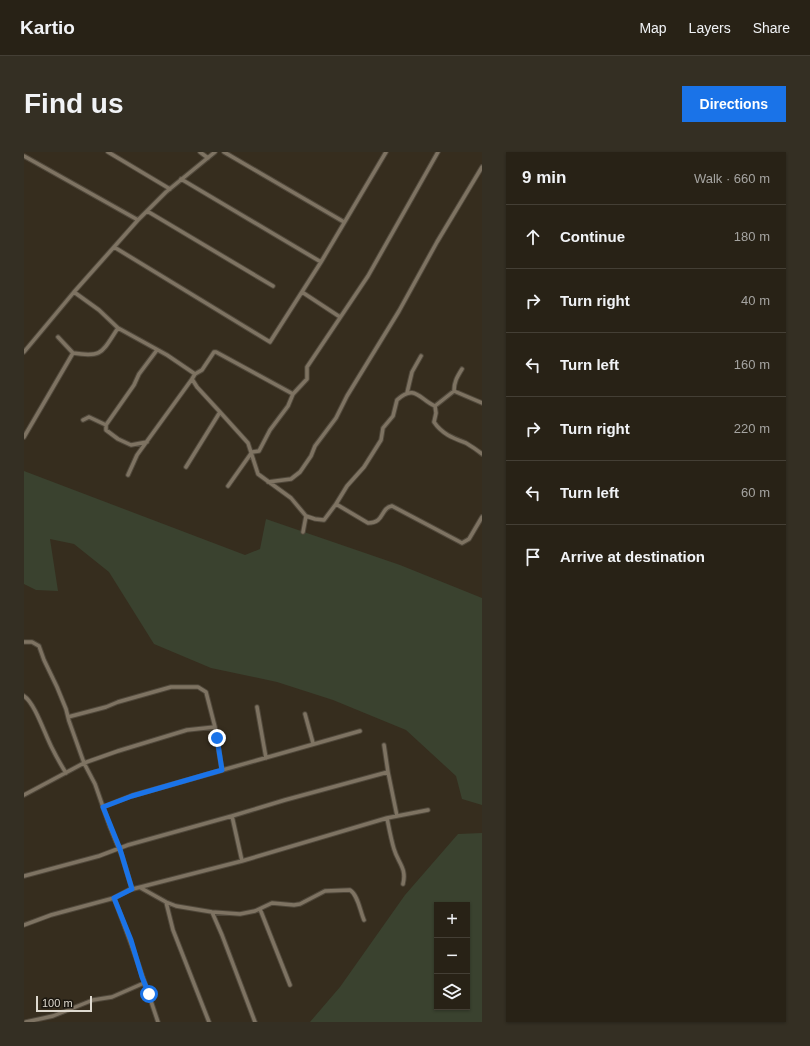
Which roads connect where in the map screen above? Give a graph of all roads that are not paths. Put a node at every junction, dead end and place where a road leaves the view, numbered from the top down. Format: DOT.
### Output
graph roads {
  1 [pos="108,152"];
  2 [pos="200,152"];
  3 [pos="215,152"];
  4 [pos="224,152"];
  5 [pos="386,152"];
  6 [pos="438,152"];
  7 [pos="24,156"];
  8 [pos="208,158"];
  9 [pos="482,167"];
  10 [pos="181,180"];
  11 [pos="170,189"];
  12 [pos="147,211"];
  13 [pos="138,220"];
  14 [pos="344,222"];
  15 [pos="114,247"];
  16 [pos="321,262"];
  17 [pos="273,286"];
  18 [pos="74,292"];
  19 [pos="302,292"];
  20 [pos="340,318"];
  21 [pos="118,328"];
  22 [pos="58,337"];
  23 [pos="157,350"];
  24 [pos="24,352"];
  25 [pos="73,353"];
  26 [pos="421,356"];
  27 [pos="462,369"];
  28 [pos="195,374"];
  29 [pos="192,379"];
  30 [pos="454,390"];
  31 [pos="407,393"];
  32 [pos="293,394"];
  33 [pos="482,404"];
  34 [pos="435,406"];
  35 [pos="220,412"];
  36 [pos="83,420"];
  37 [pos="106,425"];
  38 [pos="24,437"];
  39 [pos="147,442"];
  40 [pos="252,452"];
  41 [pos="482,454"];
  42 [pos="186,467"];
  43 [pos="128,475"];
  44 [pos="268,482"];
  45 [pos="228,486"];
  46 [pos="336,504"];
  47 [pos="306,516"];
  48 [pos="482,517"];
  49 [pos="303,532"];
  50 [pos="24,642"];
  51 [pos="24,696"];
  52 [pos="257,707"];
  53 [pos="305,714"];
  54 [pos="68,716"];
  55 [pos="215,727"];
  56 [pos="360,731"];
  57 [pos="313,744"];
  58 [pos="384,745"];
  59 [pos="266,758"];
  60 [pos="84,763"];
  61 [pos="222,770"];
  62 [pos="388,772"];
  63 [pos="66,773"];
  64 [pos="24,794"];
  65 [pos="103,807"];
  66 [pos="428,810"];
  67 [pos="232,816"];
  68 [pos="397,816"];
  69 [pos="387,818"];
  70 [pos="120,849"];
  71 [pos="242,861"];
  72 [pos="24,876"];
  73 [pos="402,884"];
  74 [pos="141,888"];
  75 [pos="132,889"];
  76 [pos="114,898"];
  77 [pos="166,902"];
  78 [pos="260,909"];
  79 [pos="212,912"];
  80 [pos="364,920"];
  81 [pos="24,925"];
  82 [pos="144,983"];
  83 [pos="290,985"];
  84 [pos="26,1022"];
  85 [pos="158,1022"];
  86 [pos="209,1022"];
  87 [pos="256,1022"];
  1 -- 11 [label="street"];
  2 -- 8 [label="street"];
  3 -- 8 [label="street"];
  4 -- 14 [label="street"];
  5 -- 14 [label="street"];
  6 -- 20 [label="street"];
  7 -- 13 [label="street"];
  8 -- 10 [label="street"];
  9 -- 44 [label="street"];
  10 -- 11 [label="street"];
  10 -- 16 [label="street"];
  11 -- 12 [label="street"];
  12 -- 13 [label="street"];
  12 -- 17 [label="street"];
  13 -- 15 [label="street"];
  14 -- 16 [label="street"];
  15 -- 18 [label="street"];
  15 -- 19 [label="street"];
  16 -- 19 [label="street"];
  18 -- 21 [label="street"];
  18 -- 24 [label="street"];
  19 -- 20 [label="street"];
  20 -- 32 [label="street"];
  21 -- 23 [label="street"];
  21 -- 25 [label="street"];
  22 -- 25 [label="street"];
  23 -- 28 [label="street"];
  23 -- 37 [label="street"];
  25 -- 38 [label="street"];
  26 -- 31 [label="street"];
  27 -- 30 [label="street"];
  28 -- 29 [label="street"];
  28 -- 32 [label="street"];
  29 -- 35 [label="street"];
  29 -- 39 [label="street"];
  30 -- 33 [label="street"];
  30 -- 34 [label="street"];
  31 -- 34 [label="street"];
  31 -- 46 [label="street"];
  32 -- 40 [label="street"];
  34 -- 41 [label="street"];
  35 -- 40 [label="street"];
  35 -- 42 [label="street"];
  36 -- 37 [label="street"];
  37 -- 39 [label="street"];
  39 -- 43 [label="street"];
  40 -- 44 [label="street"];
  40 -- 45 [label="street"];
  44 -- 47 [label="street"];
  46 -- 47 [label="street"];
  46 -- 48 [label="street"];
  47 -- 49 [label="street"];
  50 -- 54 [label="street"];
  51 -- 63 [label="street"];
  52 -- 59 [label="street"];
  53 -- 57 [label="street"];
  54 -- 55 [label="street"];
  54 -- 60 [label="street"];
  55 -- 60 [label="street"];
  55 -- 61 [label="street"];
  56 -- 57 [label="street"];
  57 -- 59 [label="street"];
  58 -- 62 [label="street"];
  59 -- 61 [label="street"];
  60 -- 63 [label="street"];
  60 -- 65 [label="street"];
  61 -- 65 [label="street"];
  62 -- 67 [label="street"];
  62 -- 68 [label="street"];
  63 -- 64 [label="street"];
  65 -- 70 [label="street"];
  66 -- 68 [label="street"];
  67 -- 70 [label="street"];
  67 -- 71 [label="street"];
  68 -- 69 [label="street"];
  69 -- 71 [label="street"];
  69 -- 73 [label="street"];
  70 -- 72 [label="street"];
  70 -- 75 [label="street"];
  71 -- 74 [label="street"];
  74 -- 75 [label="street"];
  74 -- 77 [label="street"];
  75 -- 76 [label="street"];
  76 -- 81 [label="street"];
  76 -- 82 [label="street"];
  77 -- 79 [label="street"];
  77 -- 86 [label="street"];
  78 -- 79 [label="street"];
  78 -- 80 [label="street"];
  78 -- 83 [label="street"];
  79 -- 87 [label="street"];
  82 -- 84 [label="street"];
  82 -- 85 [label="street"];
}
